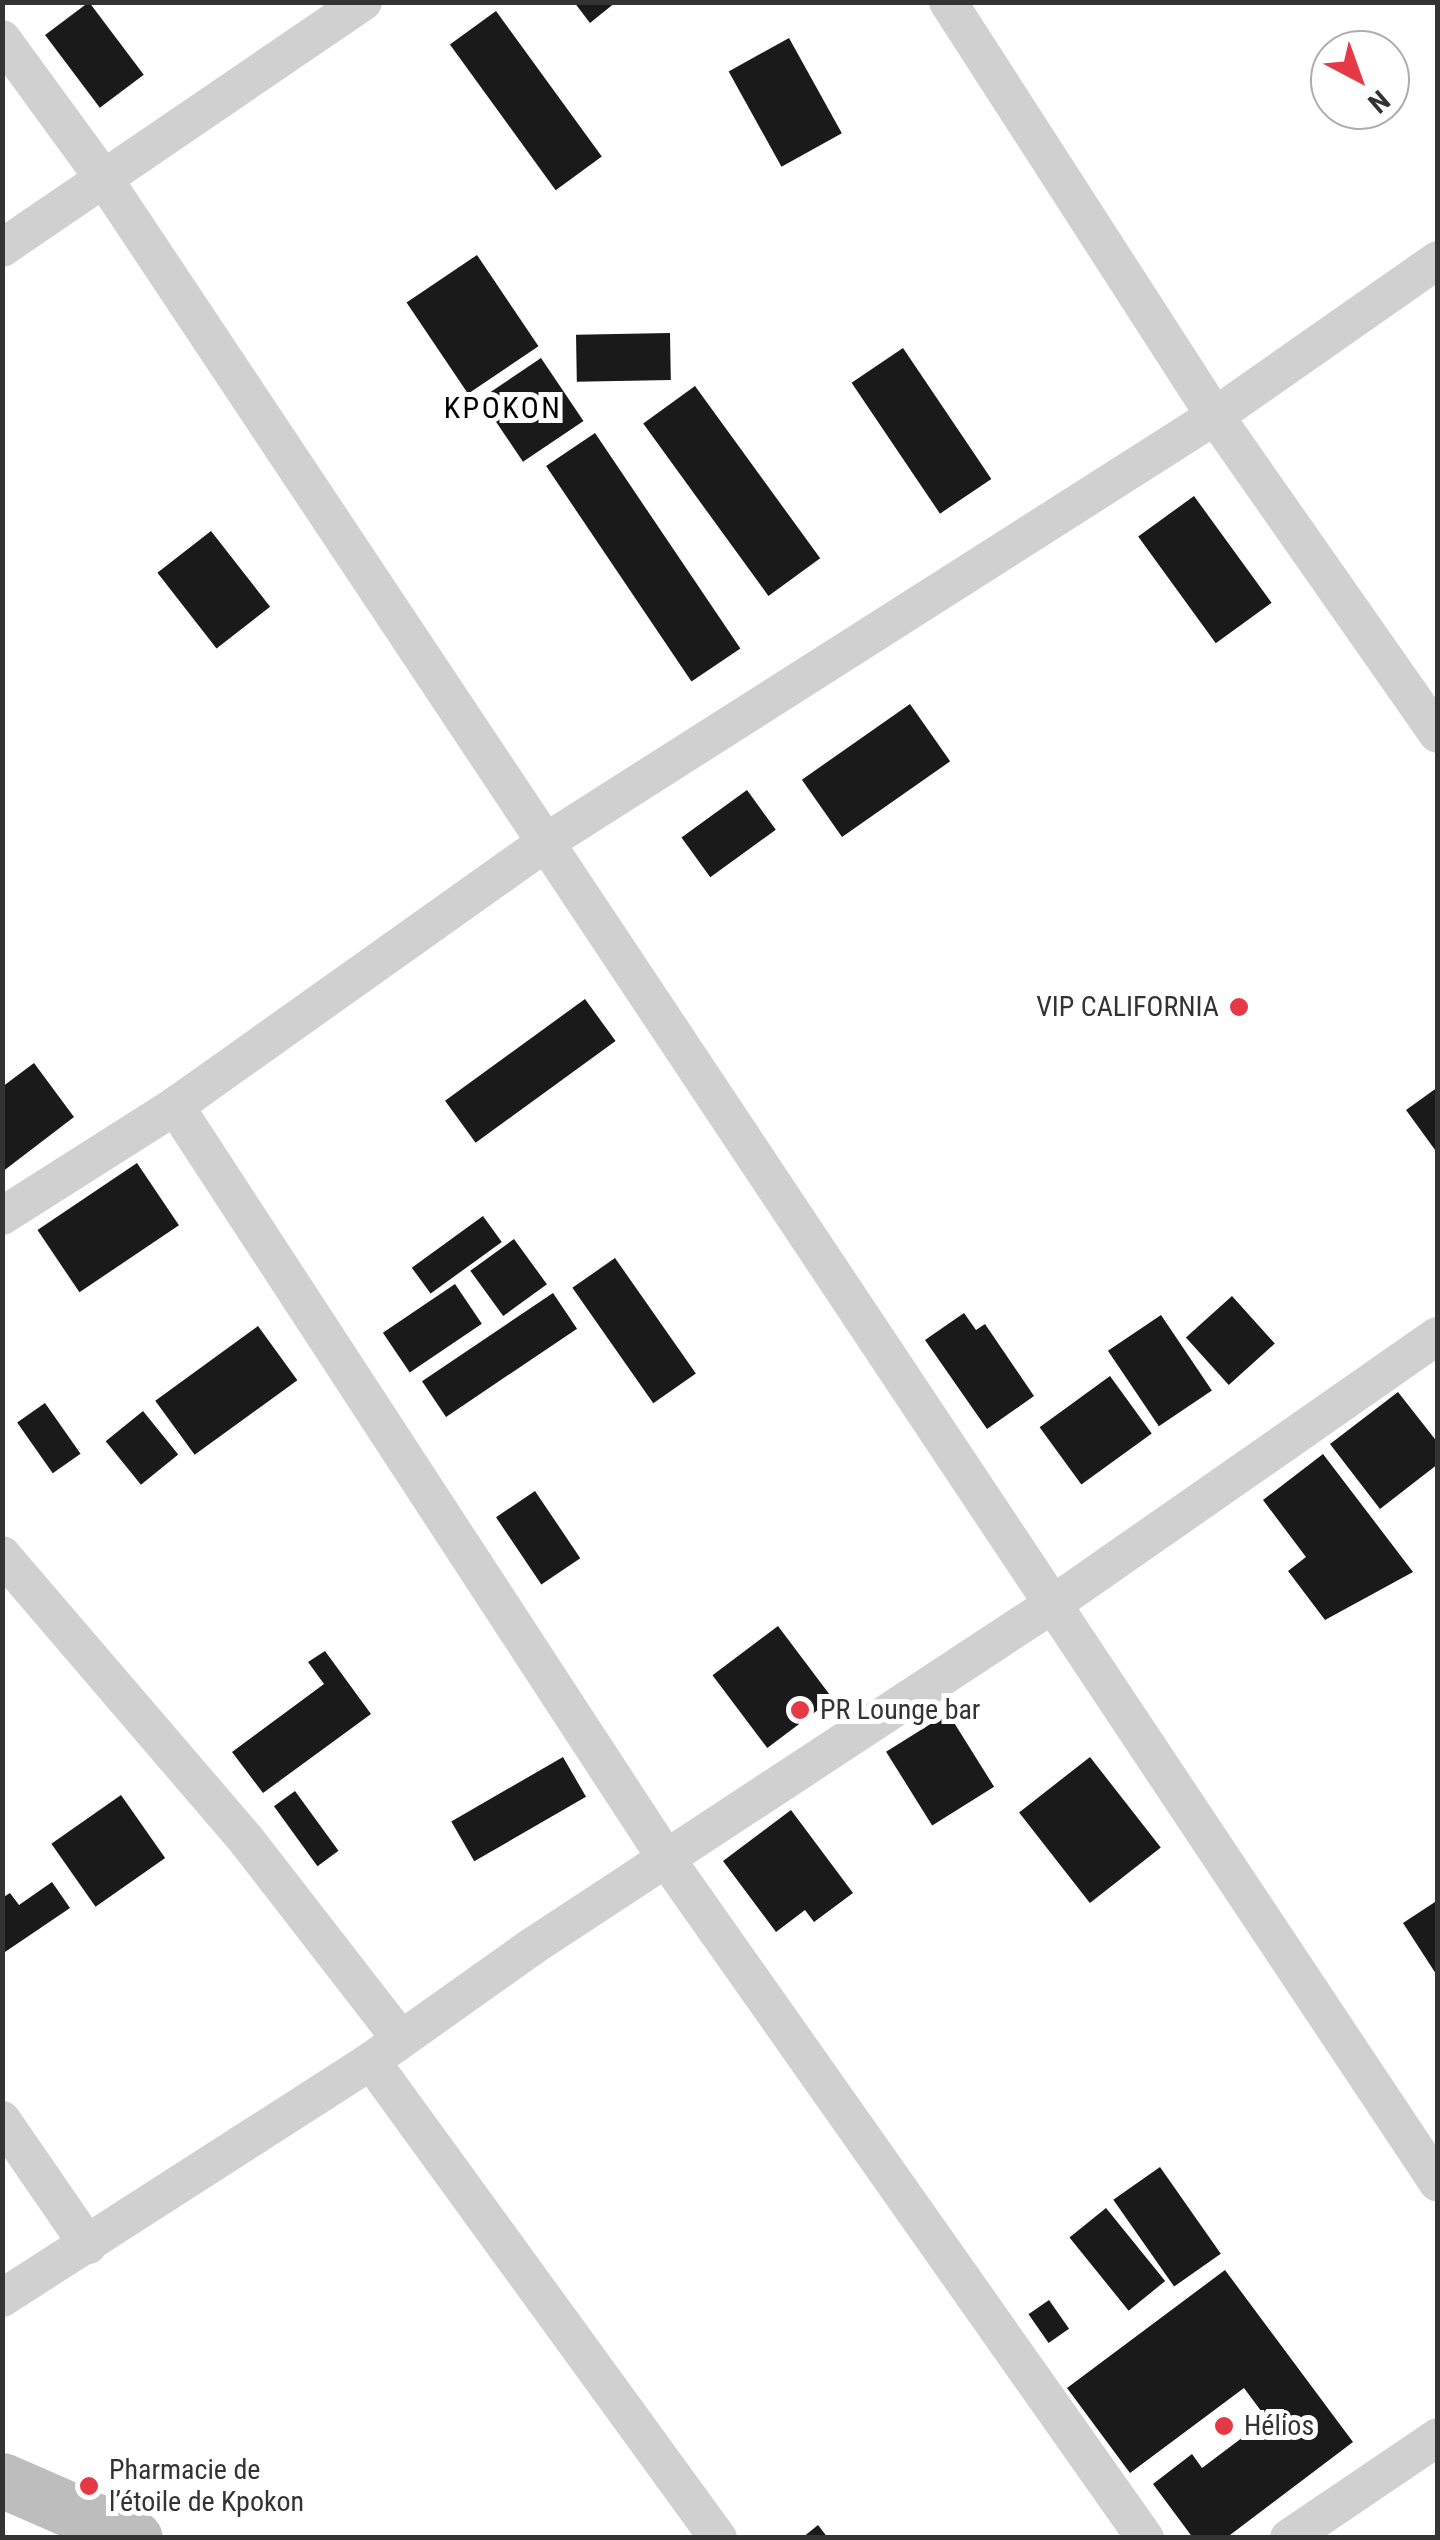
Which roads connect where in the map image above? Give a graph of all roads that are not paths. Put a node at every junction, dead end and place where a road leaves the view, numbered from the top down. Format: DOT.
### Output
graph roads {
  1 [pos="363,2"];
  2 [pos="948,2"];
  3 [pos="2,40"];
  4 [pos="104,179"];
  5 [pos="2,248"];
  6 [pos="1438,260"];
  7 [pos="1215,416"];
  8 [pos="1438,734"];
  9 [pos="546,842"];
  10 [pos="175,1106"];
  11 [pos="2,1216"];
  12 [pos="1438,1336"];
  13 [pos="2,1555"];
  14 [pos="1056,1602"];
  15 [pos="667,1860"];
  16 [pos="386,2050"];
  17 [pos="2,2120"];
  18 [pos="1438,2183"];
  19 [pos="88,2244"];
  20 [pos="2,2298"];
  21 [pos="1438,2437"];
  22 [pos="2,2480"];
  23 [pos="135,2538"];
  24 [pos="718,2538"];
  25 [pos="1145,2538"];
  26 [pos="1288,2538"];
  1 -- 4 [label="street"];
  2 -- 7 [label="street"];
  3 -- 4 [label="street"];
  4 -- 5 [label="street"];
  4 -- 9 [label="street"];
  6 -- 7 [label="street"];
  7 -- 8 [label="street"];
  7 -- 9 [label="street"];
  9 -- 10 [label="street"];
  9 -- 14 [label="street"];
  10 -- 11 [label="street"];
  10 -- 15 [label="street"];
  12 -- 14 [label="street"];
  13 -- 16 [label="street"];
  14 -- 15 [label="street"];
  14 -- 18 [label="street"];
  15 -- 16 [label="street"];
  15 -- 25 [label="street"];
  16 -- 19 [label="street"];
  16 -- 24 [label="street"];
  17 -- 19 [label="street"];
  19 -- 20 [label="street"];
  21 -- 26 [label="street"];
  22 -- 23 [label="main road"];
}
